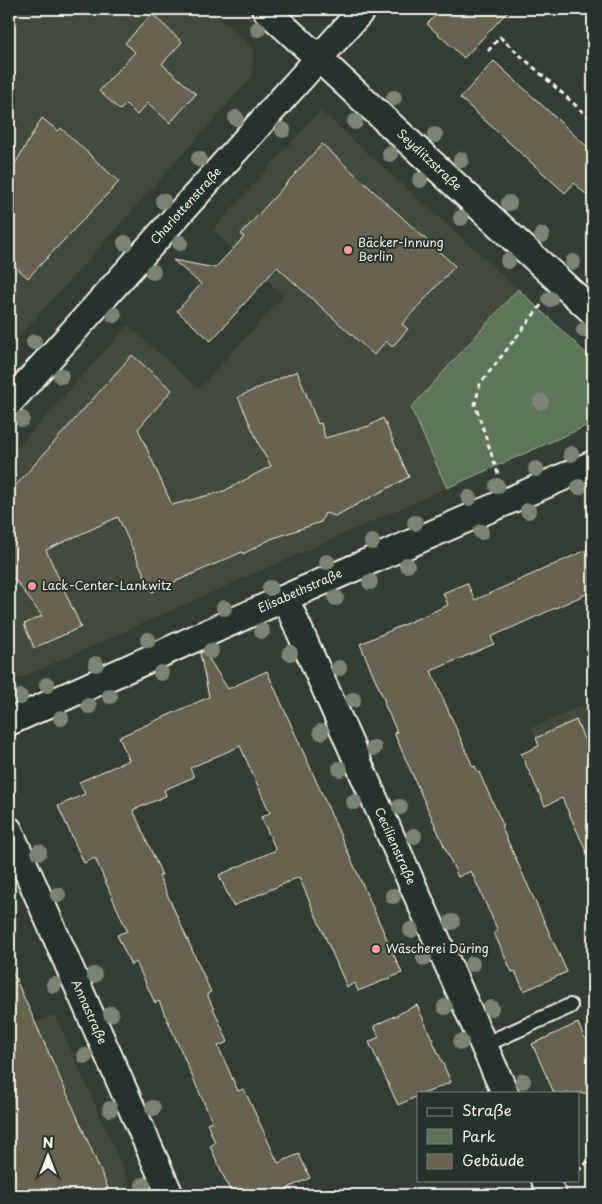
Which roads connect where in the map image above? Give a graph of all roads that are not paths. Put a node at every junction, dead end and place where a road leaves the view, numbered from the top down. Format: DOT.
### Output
graph roads {
  1 [pos="266,9"];
  2 [pos="363,9"];
  3 [pos="319,58"];
  4 [pos="593,312"];
  5 [pos="9,403"];
  6 [pos="593,464"];
  7 [pos="284,598"];
  8 [pos="9,722"];
  9 [pos="9,830"];
  10 [pos="570,1006"];
  11 [pos="484,1045"];
  12 [pos="505,1092"];
  13 [pos="546,1182"];
  14 [pos="170,1195"];
  15 [pos="553,1195"];
  1 -- 3 [label="street, Seydlitzstraße"];
  2 -- 3 [label="street, Charlottenstraße"];
  3 -- 4 [label="street, Seydlitzstraße"];
  3 -- 5 [label="street, Charlottenstraße"];
  6 -- 7 [label="street, Elisabethstraße"];
  7 -- 8 [label="street, Elisabethstraße"];
  7 -- 11 [label="street, Cecilienstraße"];
  9 -- 14 [label="street, Annastraße"];
  10 -- 11 [label="lane"];
  11 -- 12 [label="street, Cecilienstraße"];
  13 -- 15 [label="street"];
}
